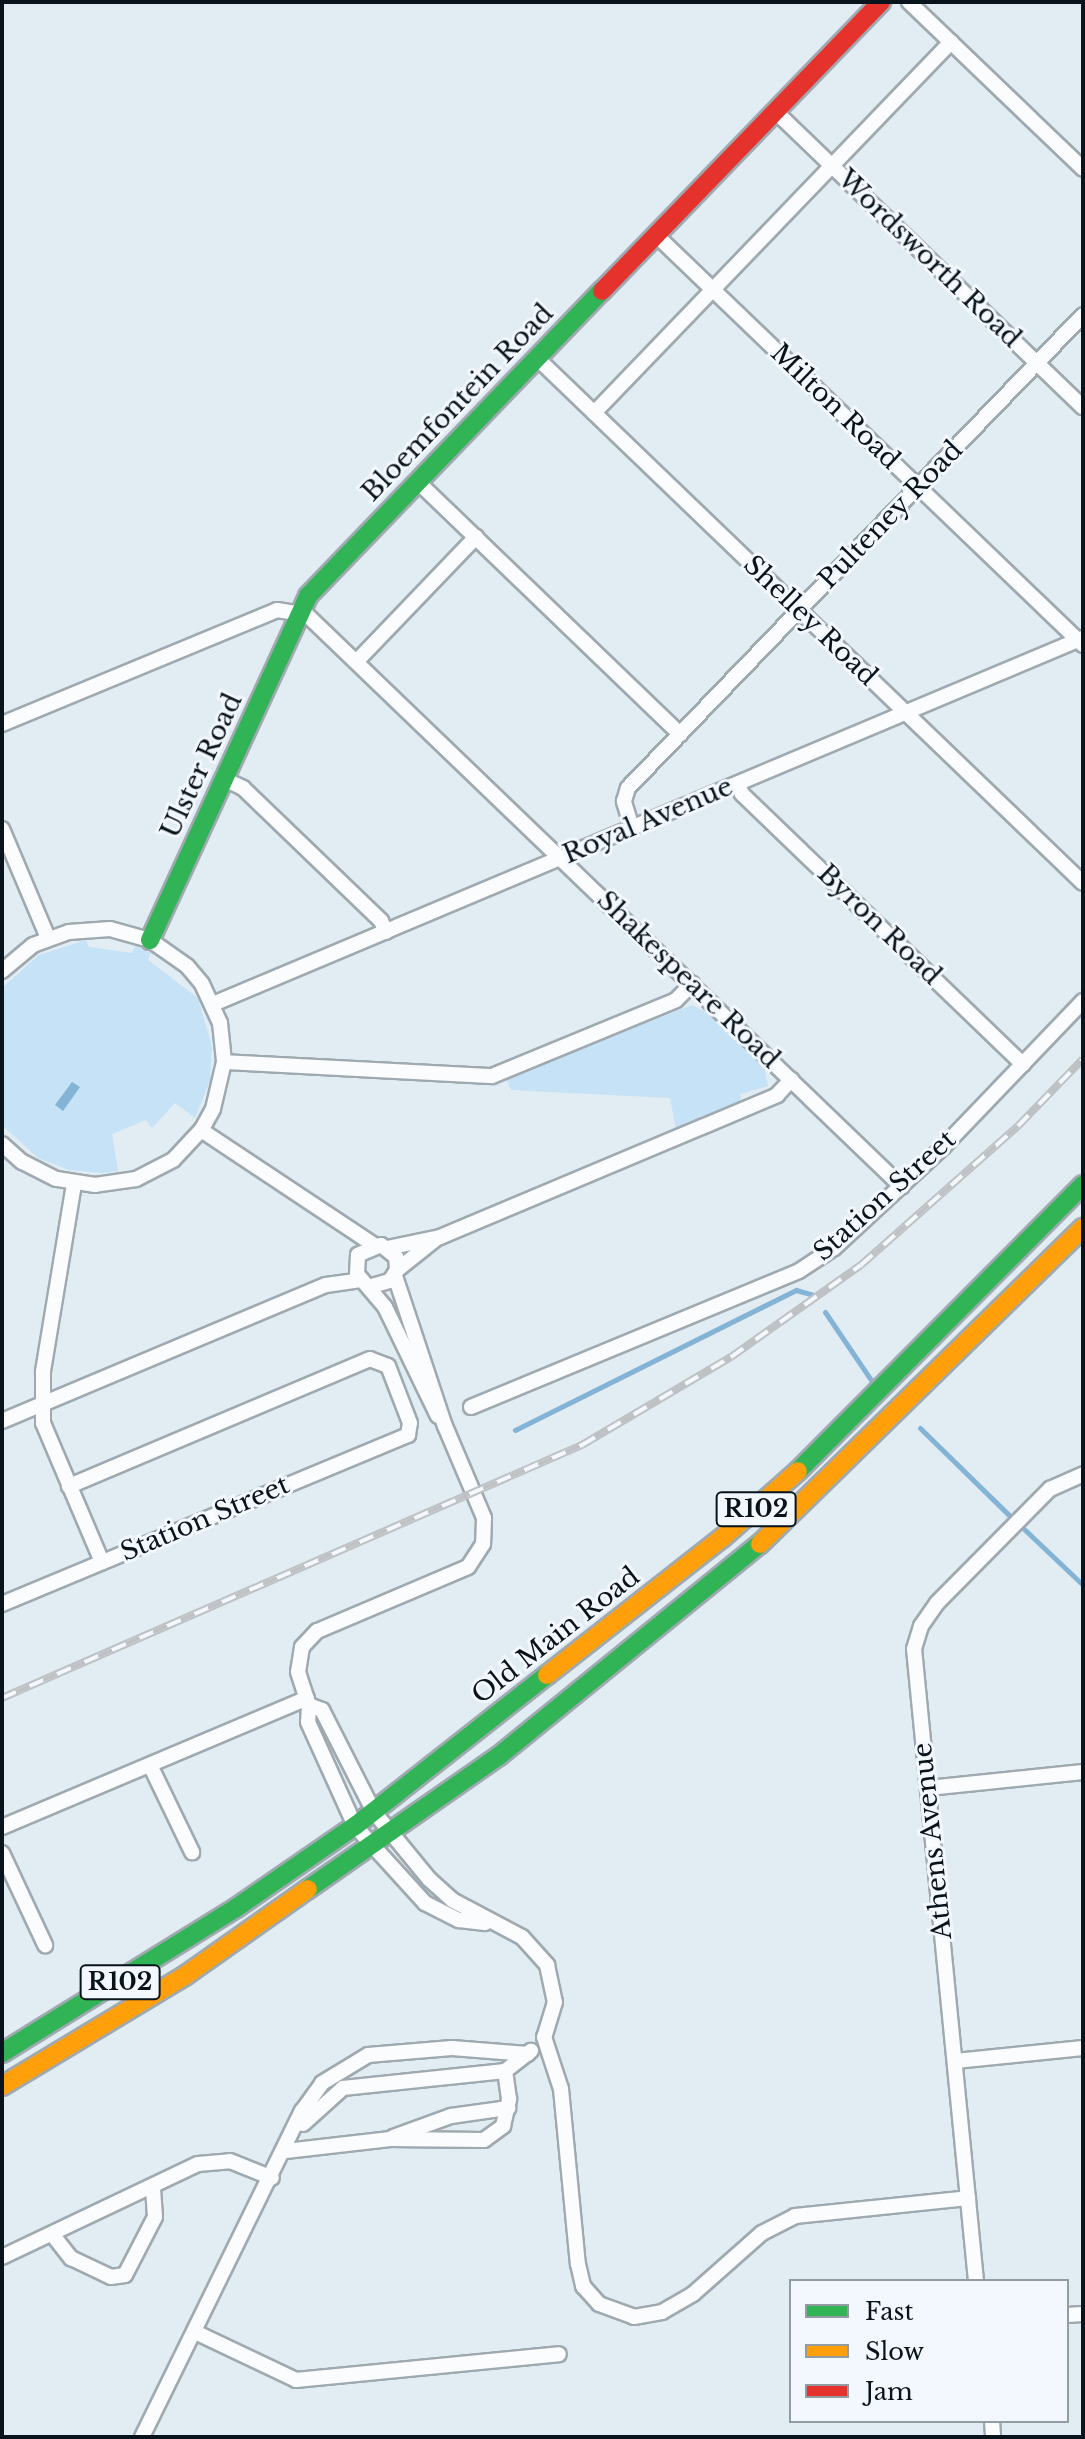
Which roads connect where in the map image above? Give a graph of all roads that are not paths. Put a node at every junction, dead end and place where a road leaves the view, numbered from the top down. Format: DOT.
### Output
graph roads {
  1 [pos="881,2"];
  2 [pos="909,2"];
  3 [pos="951,42"];
  4 [pos="775,111"];
  5 [pos="832,166"];
  6 [pos="1083,169"];
  7 [pos="656,235"];
  8 [pos="713,290"];
  9 [pos="1083,315"];
  10 [pos="537,358"];
  11 [pos="1037,363"];
  12 [pos="1083,407"];
  13 [pos="594,413"];
  14 [pos="418,482"];
  15 [pos="918,486"];
  16 [pos="476,537"];
  17 [pos="799,610"];
  18 [pos="298,612"];
  19 [pos="1081,641"];
  20 [pos="357,661"];
  21 [pos="906,712"];
  22 [pos="2,724"];
  23 [pos="680,734"];
  24 [pos="224,779"];
  25 [pos="737,784"];
  26 [pos="632,828"];
  27 [pos="2,829"];
  28 [pos="561,858"];
  29 [pos="1083,883"];
  30 [pos="386,932"];
  31 [pos="48,938"];
  32 [pos="150,940"];
  33 [pos="2,971"];
  34 [pos="692,984"];
  35 [pos="1083,1001"];
  36 [pos="213,1004"];
  37 [pos="224,1062"];
  38 [pos="1023,1064"];
  39 [pos="791,1080"];
  40 [pos="201,1130"];
  41 [pos="4,1151"];
  42 [pos="74,1184"];
  43 [pos="1083,1185"];
  44 [pos="902,1187"];
  45 [pos="334,1220"];
  46 [pos="1083,1228"];
  47 [pos="440,1237"];
  48 [pos="381,1246"];
  49 [pos="357,1258"];
  50 [pos="396,1273"];
  51 [pos="366,1283"];
  52 [pos="326,1285"];
  53 [pos="43,1404"];
  54 [pos="471,1407"];
  55 [pos="2,1421"];
  56 [pos="445,1426"];
  57 [pos="1083,1474"];
  58 [pos="69,1486"];
  59 [pos="102,1562"];
  60 [pos="2,1604"];
  61 [pos="308,1702"];
  62 [pos="150,1765"];
  63 [pos="1083,1772"];
  64 [pos="928,1788"];
  65 [pos="374,1812"];
  66 [pos="355,1826"];
  67 [pos="2,1827"];
  68 [pos="391,1834"];
  69 [pos="373,1846"];
  70 [pos="192,1852"];
  71 [pos="2,1853"];
  72 [pos="490,1923"];
  73 [pos="45,1945"];
  74 [pos="544,2037"];
  75 [pos="1083,2048"];
  76 [pos="2,2053"];
  77 [pos="528,2054"];
  78 [pos="955,2061"];
  79 [pos="505,2071"];
  80 [pos="2,2086"];
  81 [pos="508,2108"];
  82 [pos="390,2139"];
  83 [pos="290,2144"];
  84 [pos="272,2178"];
  85 [pos="153,2187"];
  86 [pos="968,2198"];
  87 [pos="52,2234"];
  88 [pos="2,2257"];
  89 [pos="976,2279"];
  90 [pos="195,2332"];
  91 [pos="559,2354"];
  92 [pos="142,2437"];
  1 -- 4 [label="main road, Bloemfontein Road"];
  2 -- 3 [label="street"];
  3 -- 5 [label="street"];
  3 -- 6 [label="street"];
  4 -- 5 [label="street, Wordsworth Road"];
  4 -- 7 [label="main road, Bloemfontein Road"];
  5 -- 8 [label="street"];
  5 -- 11 [label="street, Wordsworth Road"];
  7 -- 8 [label="street, Milton Road"];
  7 -- 10 [label="main road, Bloemfontein Road"];
  8 -- 13 [label="street"];
  8 -- 15 [label="street, Milton Road"];
  9 -- 11 [label="street, Pulteney Road"];
  10 -- 13 [label="street, Shelley Road"];
  10 -- 14 [label="main road, Bloemfontein Road"];
  11 -- 12 [label="street, Wordsworth Road"];
  11 -- 15 [label="street, Pulteney Road"];
  13 -- 17 [label="street, Shelley Road"];
  14 -- 16 [label="street"];
  14 -- 18 [label="main road, Bloemfontein Road"];
  15 -- 17 [label="street, Pulteney Road"];
  15 -- 19 [label="street, Milton Road"];
  16 -- 20 [label="street"];
  16 -- 23 [label="street"];
  17 -- 21 [label="street, Shelley Road"];
  17 -- 23 [label="street, Pulteney Road"];
  18 -- 20 [label="street, Shakespeare Road"];
  18 -- 22 [label="street"];
  18 -- 24 [label="main road, Ulster Road"];
  19 -- 21 [label="street, Royal Avenue"];
  20 -- 28 [label="street, Shakespeare Road"];
  21 -- 25 [label="street, Royal Avenue"];
  21 -- 29 [label="street, Shelley Road"];
  23 -- 26 [label="street, Pulteney Road"];
  24 -- 30 [label="street"];
  24 -- 32 [label="main road, Ulster Road"];
  25 -- 26 [label="street, Royal Avenue"];
  25 -- 38 [label="street, Byron Road"];
  26 -- 28 [label="street, Royal Avenue"];
  27 -- 31 [label="street"];
  28 -- 30 [label="street, Royal Avenue"];
  28 -- 34 [label="street, Shakespeare Road"];
  30 -- 36 [label="street, Royal Avenue"];
  31 -- 32 [label="street"];
  31 -- 33 [label="street"];
  32 -- 36 [label="street"];
  34 -- 37 [label="street"];
  34 -- 39 [label="street, Shakespeare Road"];
  35 -- 38 [label="street, Station Street"];
  36 -- 37 [label="street"];
  37 -- 40 [label="street"];
  38 -- 44 [label="street, Station Street"];
  39 -- 44 [label="street, Shakespeare Road"];
  39 -- 47 [label="street"];
  40 -- 42 [label="street"];
  40 -- 45 [label="street"];
  41 -- 42 [label="street"];
  42 -- 53 [label="street"];
  43 -- 65 [label="main road, Old Main Road / R102"];
  44 -- 54 [label="street, Station Street"];
  45 -- 48 [label="street"];
  45 -- 49 [label="street"];
  46 -- 68 [label="main road, R102"];
  47 -- 48 [label="street"];
  47 -- 50 [label="street"];
  48 -- 49 [label="street"];
  48 -- 50 [label="street"];
  49 -- 51 [label="street"];
  49 -- 52 [label="street"];
  50 -- 51 [label="street"];
  50 -- 56 [label="street"];
  51 -- 52 [label="street"];
  51 -- 56 [label="street"];
  52 -- 53 [label="street"];
  53 -- 55 [label="street"];
  53 -- 58 [label="street"];
  56 -- 61 [label="street"];
  57 -- 64 [label="street, Athens Avenue"];
  58 -- 59 [label="street"];
  58 -- 59 [label="street, Station Street"];
  59 -- 60 [label="street, Station Street"];
  61 -- 62 [label="street"];
  61 -- 65 [label="street"];
  61 -- 66 [label="street"];
  62 -- 67 [label="street"];
  62 -- 70 [label="street"];
  63 -- 64 [label="street"];
  64 -- 78 [label="street, Athens Avenue"];
  65 -- 66 [label="main road, Old Main Road / R102"];
  65 -- 68 [label="street"];
  66 -- 69 [label="street"];
  66 -- 76 [label="main road, Old Main Road / R102"];
  68 -- 69 [label="main road, R102"];
  68 -- 72 [label="street"];
  69 -- 72 [label="street"];
  69 -- 80 [label="main road, R102"];
  71 -- 73 [label="street"];
  72 -- 74 [label="street"];
  74 -- 77 [label="street"];
  74 -- 86 [label="street"];
  75 -- 78 [label="street"];
  77 -- 79 [label="street"];
  77 -- 83 [label="street"];
  78 -- 86 [label="street, Athens Avenue"];
  79 -- 81 [label="street"];
  79 -- 83 [label="street"];
  81 -- 82 [label="street"];
  81 -- 82 [label="street"];
  82 -- 83 [label="street"];
  83 -- 84 [label="street"];
  84 -- 85 [label="street"];
  84 -- 90 [label="street"];
  85 -- 87 [label="street"];
  85 -- 87 [label="street"];
  86 -- 89 [label="street, Athens Avenue"];
  87 -- 88 [label="street"];
  90 -- 91 [label="street"];
  90 -- 92 [label="street"];
}
